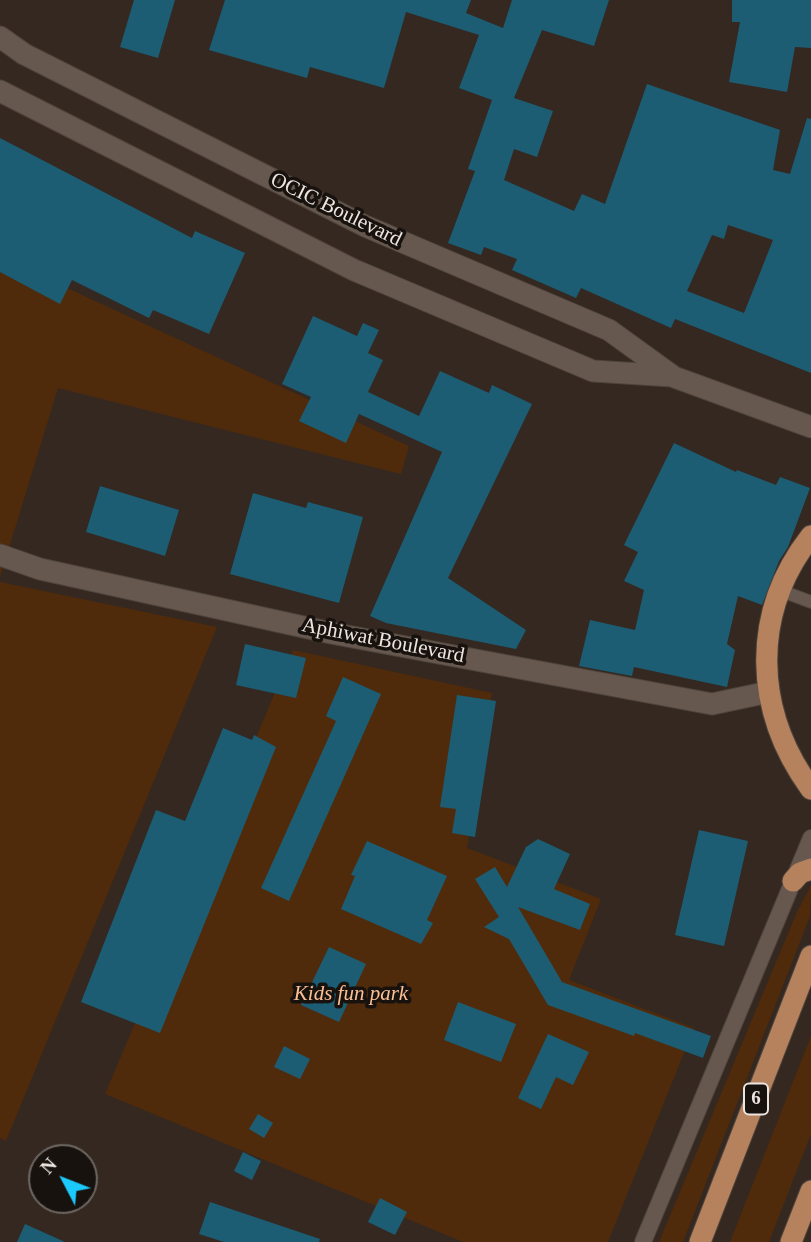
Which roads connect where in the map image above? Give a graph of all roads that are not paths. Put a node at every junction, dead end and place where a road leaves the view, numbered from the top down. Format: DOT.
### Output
graph roads {
  1 [pos="0,37"];
  2 [pos="0,91"];
  3 [pos="674,377"];
  4 [pos="811,427"];
  5 [pos="811,536"];
  6 [pos="0,555"];
  7 [pos="779,590"];
  8 [pos="811,602"];
  9 [pos="769,692"];
  10 [pos="811,789"];
  11 [pos="811,838"];
  12 [pos="811,869"];
  13 [pos="793,881"];
  14 [pos="811,956"];
  15 [pos="811,1191"];
  16 [pos="643,1242"];
  17 [pos="701,1242"];
  18 [pos="791,1242"];
  1 -- 3 [label="street, OCIC Boulevard"];
  2 -- 3 [label="street, OCIC Boulevard"];
  3 -- 4 [label="street, OCIC Boulevard"];
  5 -- 7 [label="highway"];
  6 -- 9 [label="street, Aphiwat Boulevard"];
  7 -- 8 [label="street"];
  7 -- 9 [label="highway"];
  9 -- 10 [label="highway"];
  11 -- 13 [label="street"];
  12 -- 13 [label="highway"];
  13 -- 16 [label="street"];
  14 -- 17 [label="highway, 6"];
  15 -- 18 [label="highway"];
}
